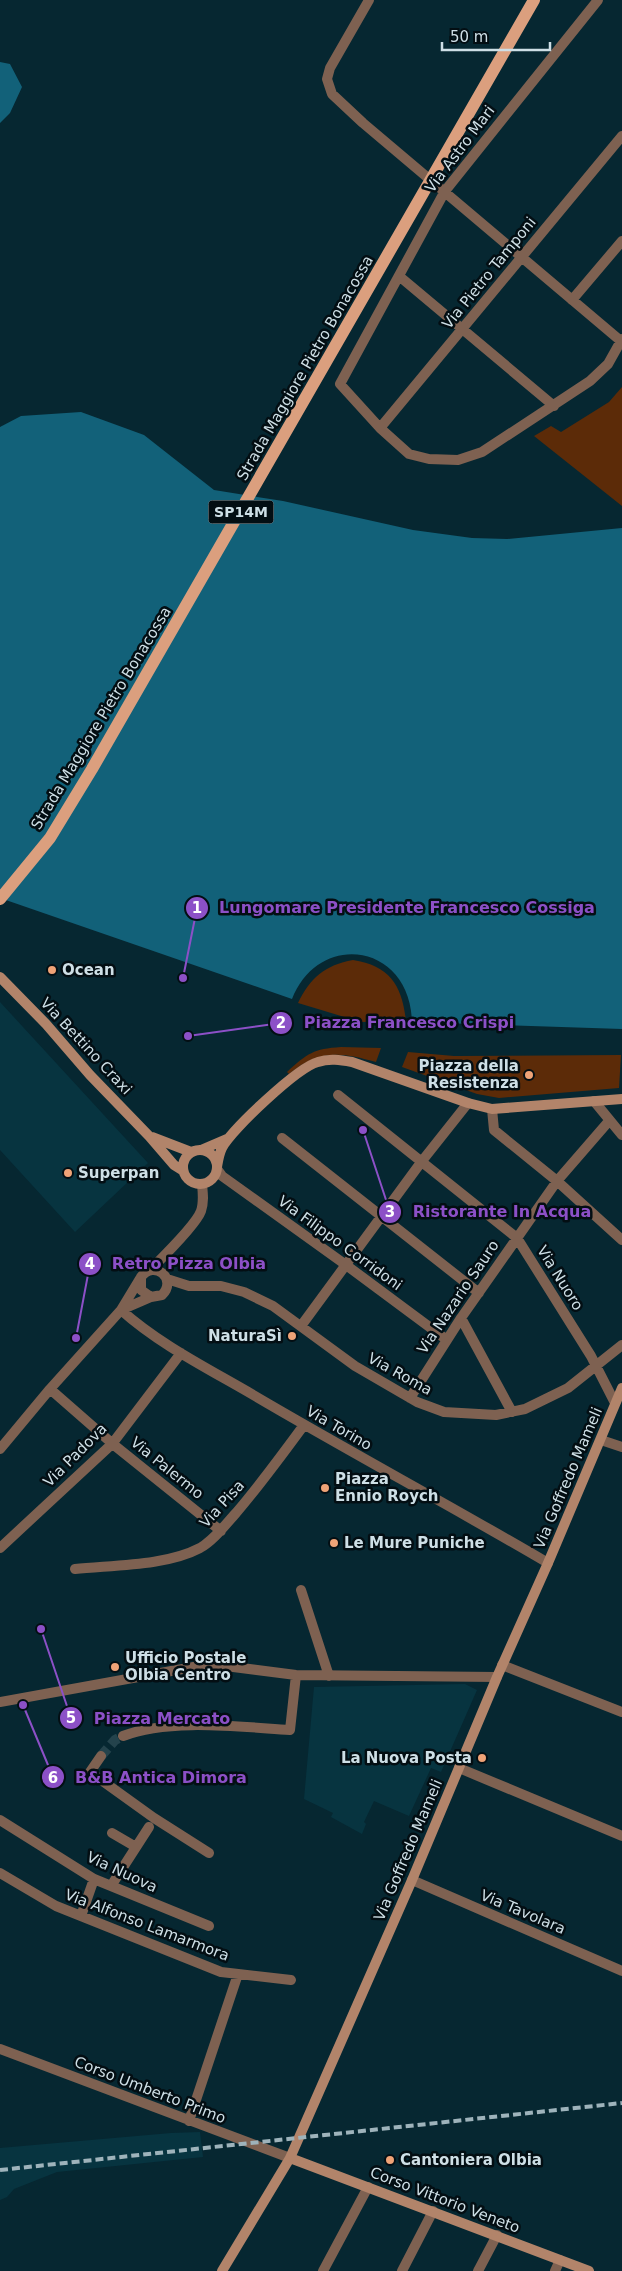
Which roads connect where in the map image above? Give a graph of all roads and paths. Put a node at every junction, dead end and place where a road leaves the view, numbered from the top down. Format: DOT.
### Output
graph roads {
  1 [pos="369,0"];
  2 [pos="534,0"];
  3 [pos="598,0"];
  4 [pos="622,136"];
  5 [pos="445,190"];
  6 [pos="622,242"];
  7 [pos="521,256"];
  8 [pos="399,276"];
  9 [pos="572,300"];
  10 [pos="464,330"];
  11 [pos="622,341"];
  12 [pos="554,406"];
  13 [pos="380,428"];
  14 [pos="0,898"];
  15 [pos="0,977"];
  16 [pos="338,1095"];
  17 [pos="622,1099"];
  18 [pos="594,1101"];
  19 [pos="468,1104"];
  20 [pos="492,1109"];
  21 [pos="609,1121"];
  22 [pos="149,1136"];
  23 [pos="232,1136"];
  24 [pos="622,1136"];
  25 [pos="282,1138"];
  26 [pos="196,1151"];
  27 [pos="422,1161"];
  28 [pos="217,1168"];
  29 [pos="182,1170"];
  30 [pos="557,1181"];
  31 [pos="202,1184"];
  32 [pos="382,1217"];
  33 [pos="517,1238"];
  34 [pos="622,1240"];
  35 [pos="164,1256"];
  36 [pos="346,1265"];
  37 [pos="150,1270"];
  38 [pos="141,1277"];
  39 [pos="166,1277"];
  40 [pos="479,1293"];
  41 [pos="151,1297"];
  42 [pos="121,1310"];
  43 [pos="461,1318"];
  44 [pos="301,1326"];
  45 [pos="447,1340"];
  46 [pos="622,1345"];
  47 [pos="181,1353"];
  48 [pos="597,1366"];
  49 [pos="622,1388"];
  50 [pos="50,1389"];
  51 [pos="410,1398"];
  52 [pos="616,1403"];
  53 [pos="512,1412"];
  54 [pos="304,1425"];
  55 [pos="601,1440"];
  56 [pos="112,1444"];
  57 [pos="622,1447"];
  58 [pos="0,1449"];
  59 [pos="221,1531"];
  60 [pos="0,1548"];
  61 [pos="548,1563"];
  62 [pos="75,1569"];
  63 [pos="301,1590"];
  64 [pos="502,1665"];
  65 [pos="296,1675"];
  66 [pos="329,1676"];
  67 [pos="497,1677"];
  68 [pos="0,1702"];
  69 [pos="622,1712"];
  70 [pos="123,1736"];
  71 [pos="101,1756"];
  72 [pos="459,1768"];
  73 [pos="0,1820"];
  74 [pos="149,1826"];
  75 [pos="112,1833"];
  76 [pos="622,1836"];
  77 [pos="136,1847"];
  78 [pos="209,1853"];
  79 [pos="0,1873"];
  80 [pos="94,1879"];
  81 [pos="412,1880"];
  82 [pos="111,1886"];
  83 [pos="81,1916"];
  84 [pos="209,1926"];
  85 [pos="622,1971"];
  86 [pos="238,1974"];
  87 [pos="291,1980"];
  88 [pos="0,2049"];
  89 [pos="189,2121"];
  90 [pos="290,2158"];
  91 [pos="368,2187"];
  92 [pos="433,2211"];
  93 [pos="497,2235"];
  94 [pos="560,2260"];
  95 [pos="222,2271"];
  96 [pos="323,2271"];
  97 [pos="402,2271"];
  98 [pos="478,2271"];
  99 [pos="555,2271"];
  100 [pos="589,2271"];
  1 -- 5 [label="street"];
  2 -- 14 [label="main road, Strada Maggiore Pietro Bonacossa / SP14M"];
  3 -- 5 [label="street, Via Astro Mari"];
  4 -- 7 [label="street, Via Pietro Tamponi"];
  5 -- 7 [label="street"];
  5 -- 8 [label="street, Via Astro Mari"];
  6 -- 9 [label="street"];
  7 -- 9 [label="street"];
  7 -- 10 [label="street, Via Pietro Tamponi"];
  8 -- 10 [label="street"];
  8 -- 13 [label="street, Via Astro Mari"];
  9 -- 11 [label="street"];
  10 -- 12 [label="street"];
  10 -- 13 [label="street, Via Pietro Tamponi"];
  11 -- 12 [label="street"];
  12 -- 13 [label="street"];
  15 -- 22 [label="main road, Via Bettino Craxi"];
  16 -- 27 [label="street, Via Nuoro"];
  17 -- 18 [label="main road"];
  18 -- 20 [label="main road"];
  18 -- 21 [label="street"];
  19 -- 20 [label="main road"];
  19 -- 23 [label="main road"];
  19 -- 27 [label="street"];
  20 -- 30 [label="street"];
  21 -- 24 [label="street"];
  21 -- 30 [label="street, Via Nazario Sauro"];
  22 -- 26 [label="main road, Via Bettino Craxi"];
  22 -- 29 [label="main road, Via Bettino Craxi"];
  23 -- 26 [label="main road"];
  23 -- 28 [label="main road"];
  25 -- 32 [label="street"];
  26 -- 28 [label="main road"];
  26 -- 29 [label="main road"];
  27 -- 32 [label="street"];
  27 -- 33 [label="street, Via Nuoro"];
  28 -- 31 [label="main road"];
  28 -- 36 [label="street, Via Filippo Corridoni"];
  29 -- 31 [label="main road"];
  30 -- 33 [label="street, Via Nazario Sauro"];
  30 -- 34 [label="street"];
  31 -- 35 [label="street"];
  32 -- 36 [label="street"];
  32 -- 40 [label="street"];
  33 -- 40 [label="street, Via Nazario Sauro"];
  33 -- 48 [label="street, Via Nuoro"];
  35 -- 37 [label="street"];
  35 -- 39 [label="street"];
  36 -- 44 [label="street"];
  36 -- 45 [label="street, Via Filippo Corridoni"];
  37 -- 38 [label="street"];
  37 -- 39 [label="street"];
  38 -- 41 [label="street"];
  38 -- 42 [label="street"];
  39 -- 41 [label="street"];
  39 -- 44 [label="street, Via Roma"];
  40 -- 43 [label="street, Via Nazario Sauro"];
  41 -- 42 [label="street"];
  42 -- 47 [label="street, Via Torino"];
  42 -- 50 [label="street"];
  43 -- 45 [label="street, Via Nazario Sauro"];
  43 -- 53 [label="street"];
  44 -- 51 [label="street, Via Roma"];
  45 -- 51 [label="street, Via Nazario Sauro"];
  46 -- 48 [label="street, Via Roma"];
  47 -- 54 [label="street, Via Torino"];
  47 -- 56 [label="street, Via Padova"];
  48 -- 52 [label="street, Via Nuoro"];
  48 -- 53 [label="street, Via Roma"];
  49 -- 52 [label="main road, Via Goffredo Mameli"];
  50 -- 56 [label="street, Via Palermo"];
  50 -- 58 [label="street"];
  51 -- 53 [label="street, Via Roma"];
  52 -- 55 [label="main road, Via Goffredo Mameli"];
  54 -- 59 [label="street, Via Pisa"];
  54 -- 61 [label="street, Via Torino"];
  55 -- 57 [label="street"];
  55 -- 61 [label="main road, Via Goffredo Mameli"];
  56 -- 59 [label="street, Via Palermo"];
  56 -- 60 [label="street, Via Padova"];
  59 -- 62 [label="street, Via Pisa"];
  61 -- 64 [label="main road, Via Goffredo Mameli"];
  63 -- 66 [label="street"];
  64 -- 67 [label="main road, Via Goffredo Mameli"];
  64 -- 69 [label="street"];
  65 -- 66 [label="street"];
  65 -- 68 [label="street"];
  65 -- 70 [label="street"];
  66 -- 67 [label="street"];
  67 -- 72 [label="main road, Via Goffredo Mameli"];
  71 -- 78 [label="street"];
  72 -- 76 [label="street"];
  72 -- 81 [label="main road, Via Goffredo Mameli"];
  73 -- 80 [label="street, Via Nuova"];
  74 -- 77 [label="street"];
  75 -- 77 [label="street"];
  77 -- 82 [label="street"];
  79 -- 83 [label="street, Via Alfonso Lamarmora"];
  80 -- 82 [label="street, Via Nuova"];
  80 -- 83 [label="street"];
  81 -- 85 [label="street, Via Tavolara"];
  81 -- 90 [label="main road, Via Goffredo Mameli"];
  82 -- 84 [label="street, Via Nuova"];
  83 -- 86 [label="street, Via Alfonso Lamarmora"];
  86 -- 87 [label="street, Via Alfonso Lamarmora"];
  86 -- 89 [label="street"];
  88 -- 89 [label="street, Corso Umberto Primo"];
  89 -- 90 [label="street, Corso Umberto Primo"];
  90 -- 91 [label="main road, Corso Vittorio Veneto"];
  90 -- 95 [label="main road, Via Goffredo Mameli"];
  91 -- 92 [label="main road, Corso Vittorio Veneto"];
  91 -- 96 [label="street"];
  92 -- 93 [label="main road, Corso Vittorio Veneto"];
  92 -- 97 [label="street"];
  93 -- 94 [label="main road, Corso Vittorio Veneto"];
  93 -- 98 [label="street"];
  94 -- 99 [label="street"];
  94 -- 100 [label="main road, Corso Vittorio Veneto"];
}
